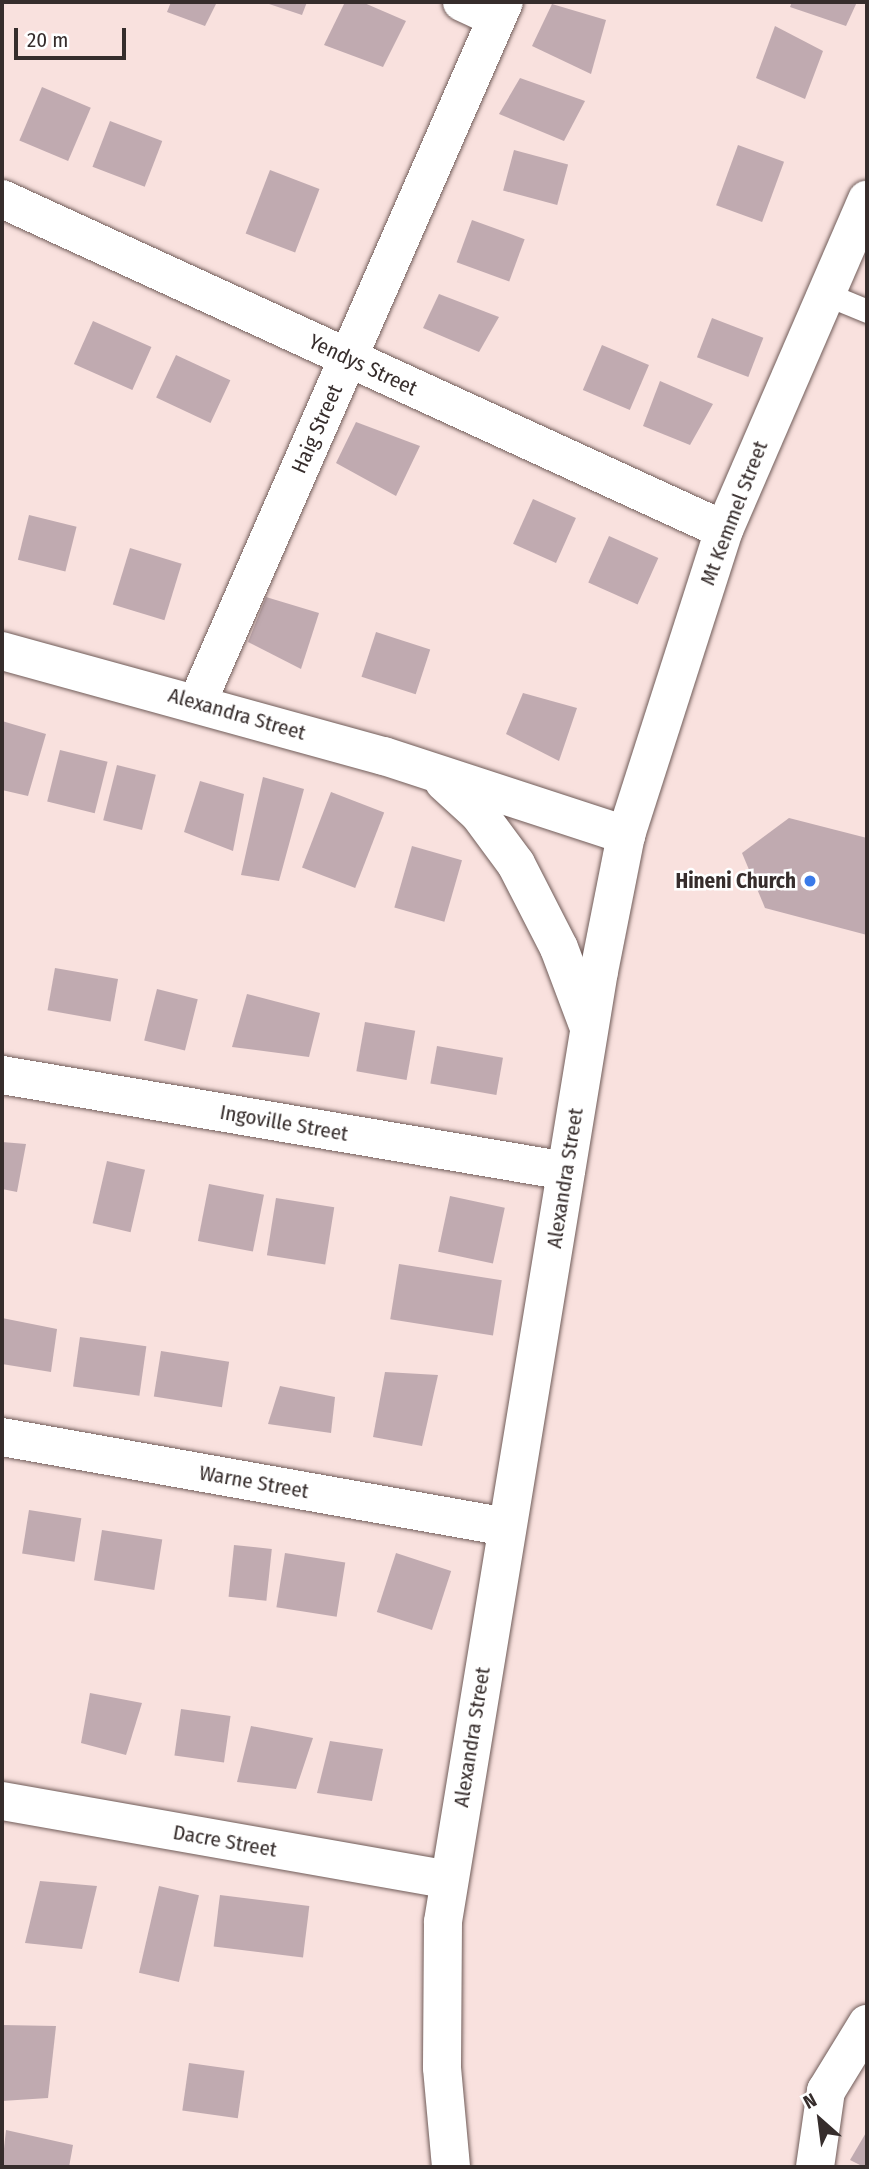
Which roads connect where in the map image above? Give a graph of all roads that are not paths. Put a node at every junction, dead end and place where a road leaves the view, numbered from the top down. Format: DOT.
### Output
graph roads {
  1 [pos="462,2"];
  2 [pos="501,10"];
  3 [pos="2,199"];
  4 [pos="867,200"];
  5 [pos="826,293"];
  6 [pos="867,311"];
  7 [pos="349,358"];
  8 [pos="724,530"];
  9 [pos="2,651"];
  10 [pos="197,703"];
  11 [pos="434,774"];
  12 [pos="626,835"];
  13 [pos="590,1028"];
  14 [pos="2,1075"];
  15 [pos="566,1171"];
  16 [pos="2,1437"];
  17 [pos="507,1527"];
  18 [pos="3,1808"];
  19 [pos="449,1880"];
  20 [pos="867,2024"];
  21 [pos="451,2167"];
  22 [pos="815,2167"];
  1 -- 2 [label="street"];
  2 -- 7 [label="street, Haig Street"];
  3 -- 7 [label="street, Yendys Street"];
  4 -- 5 [label="street, Mt Kemmel Street"];
  5 -- 6 [label="lane"];
  5 -- 8 [label="street, Mt Kemmel Street"];
  7 -- 8 [label="street, Yendys Street"];
  7 -- 10 [label="street, Haig Street"];
  8 -- 12 [label="street, Mt Kemmel Street"];
  9 -- 10 [label="street, Alexandra Street"];
  10 -- 11 [label="street, Alexandra Street"];
  11 -- 12 [label="street, Alexandra Street"];
  11 -- 13 [label="street"];
  12 -- 13 [label="street, Alexandra Street"];
  13 -- 15 [label="street, Alexandra Street"];
  14 -- 15 [label="street, Ingoville Street"];
  15 -- 17 [label="street, Alexandra Street"];
  16 -- 17 [label="street, Warne Street"];
  17 -- 19 [label="street, Alexandra Street"];
  18 -- 19 [label="street, Dacre Street"];
  19 -- 21 [label="street, Alexandra Street"];
  20 -- 22 [label="street"];
}
